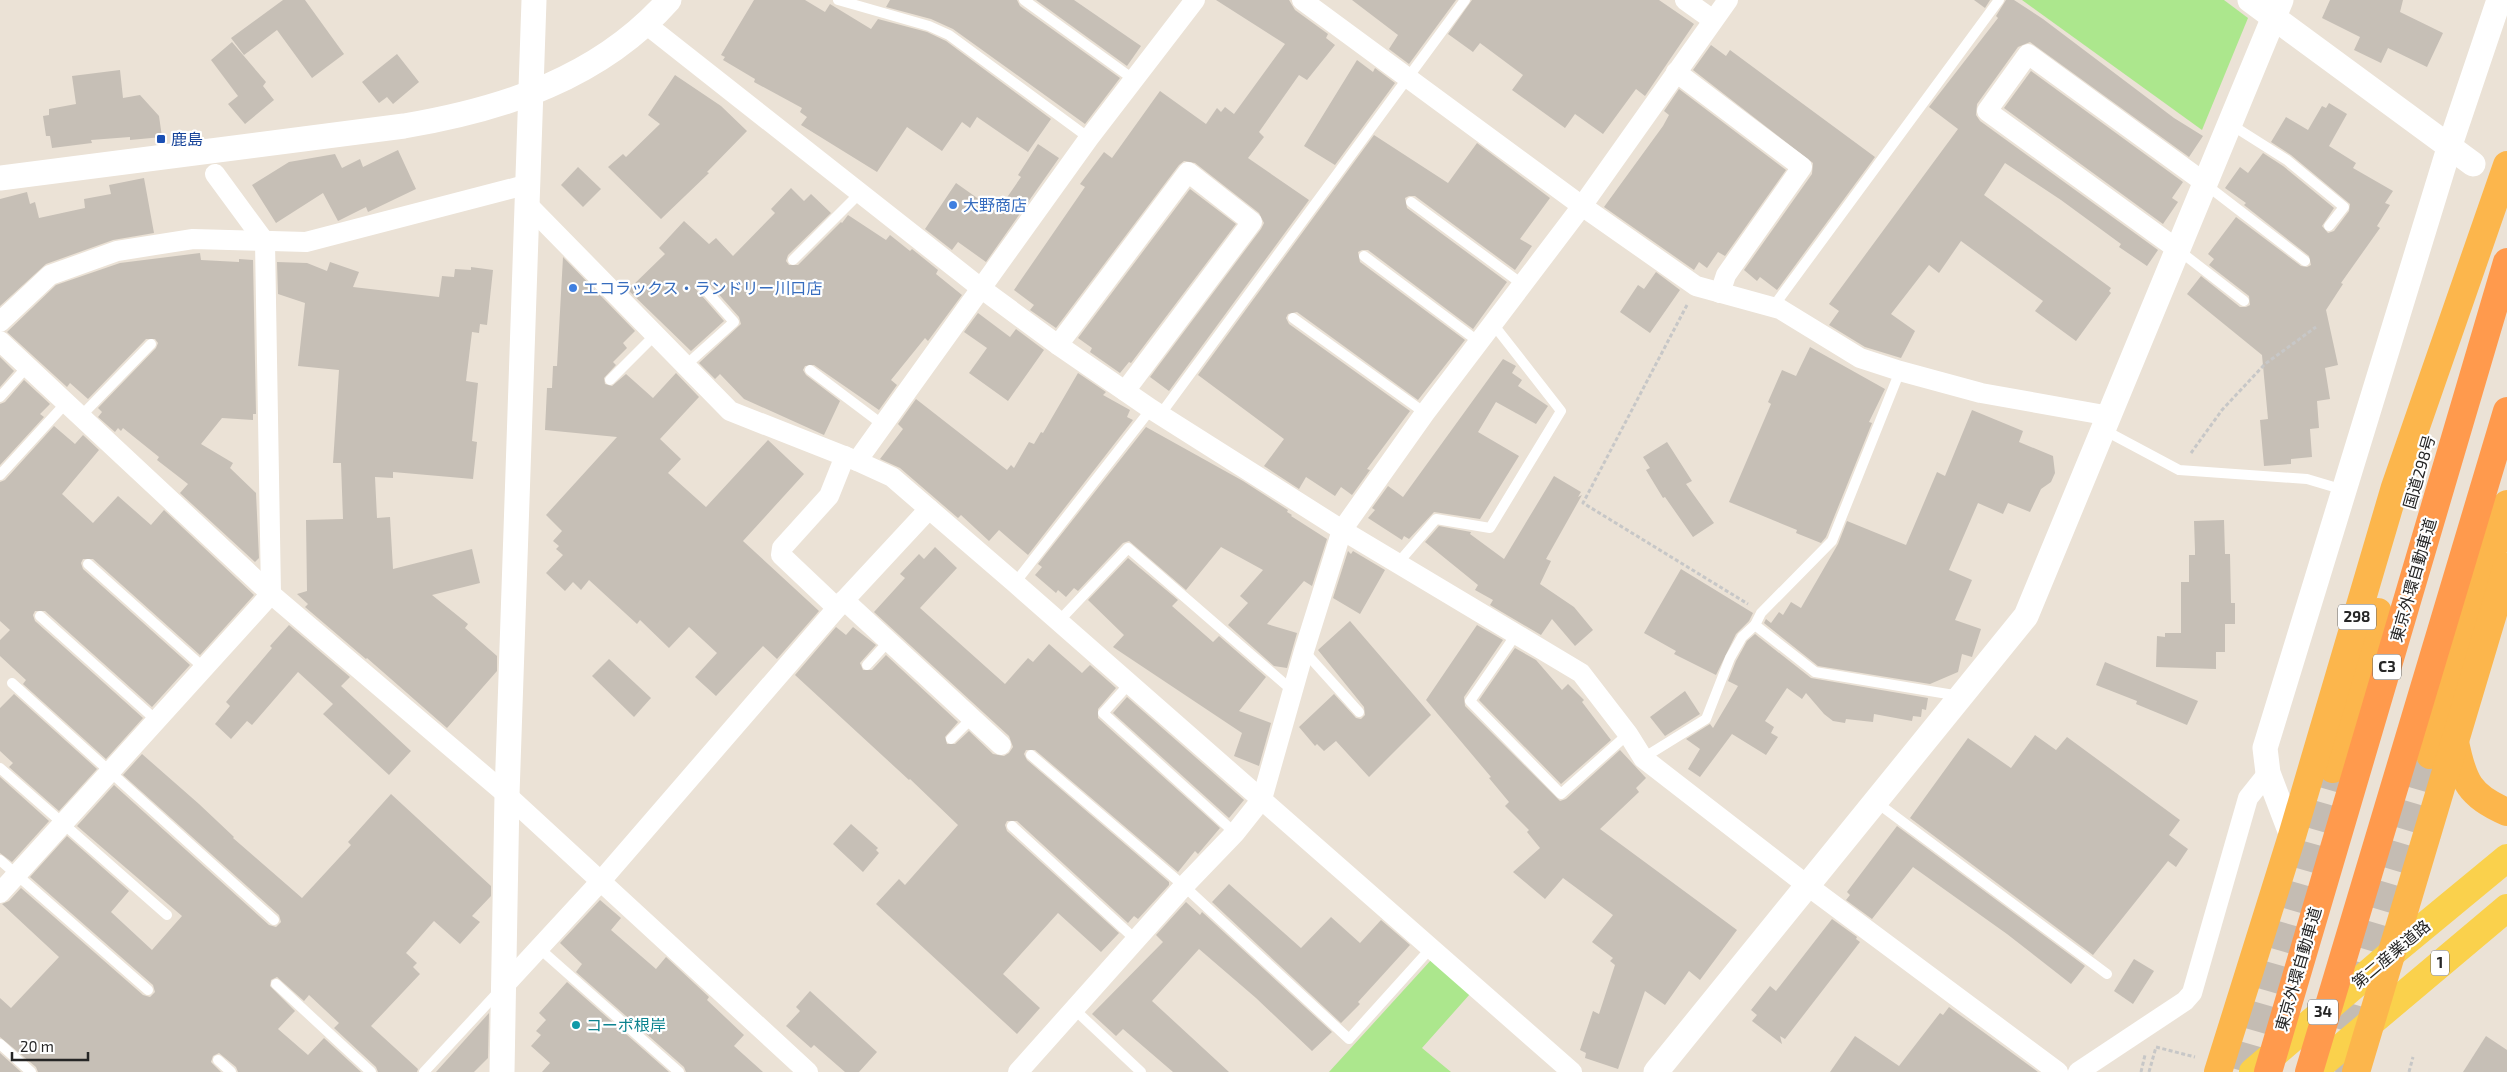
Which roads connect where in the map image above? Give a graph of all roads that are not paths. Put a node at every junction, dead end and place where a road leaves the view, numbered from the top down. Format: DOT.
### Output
graph roads {
  1 [pos="534,0"];
  2 [pos="669,0"];
  3 [pos="838,0"];
  4 [pos="1024,0"];
  5 [pos="1195,0"];
  6 [pos="1302,0"];
  7 [pos="1465,0"];
  8 [pos="1685,0"];
  9 [pos="1728,0"];
  10 [pos="1999,0"];
  11 [pos="2250,0"];
  12 [pos="2499,0"];
  13 [pos="2278,9"];
  14 [pos="1714,20"];
  15 [pos="647,25"];
  16 [pos="1676,72"];
  17 [pos="1407,78"];
  18 [pos="1133,79"];
  19 [pos="533,92"];
  20 [pos="2230,124"];
  21 [pos="1088,138"];
  22 [pos="2450,145"];
  23 [pos="2473,164"];
  24 [pos="2507,165"];
  25 [pos="215,174"];
  26 [pos="2507,176"];
  27 [pos="0,178"];
  28 [pos="2205,184"];
  29 [pos="860,193"];
  30 [pos="528,195"];
  31 [pos="1411,202"];
  32 [pos="1582,206"];
  33 [pos="2329,226"];
  34 [pos="265,242"];
  35 [pos="2177,249"];
  36 [pos="1364,256"];
  37 [pos="793,260"];
  38 [pos="2305,261"];
  39 [pos="2507,262"];
  40 [pos="1522,284"];
  41 [pos="702,286"];
  42 [pos="982,289"];
  43 [pos="1720,293"];
  44 [pos="2244,301"];
  45 [pos="1774,307"];
  46 [pos="1293,318"];
  47 [pos="0,322"];
  48 [pos="1493,324"];
  49 [pos="655,335"];
  50 [pos="0,342"];
  51 [pos="1479,342"];
  52 [pos="151,344"];
  53 [pos="1058,345"];
  54 [pos="685,366"];
  55 [pos="27,367"];
  56 [pos="810,370"];
  57 [pos="1900,371"];
  58 [pos="610,380"];
  59 [pos="1125,391"];
  60 [pos="0,397"];
  61 [pos="74,410"];
  62 [pos="2507,411"];
  63 [pos="1155,412"];
  64 [pos="1425,413"];
  65 [pos="2107,423"];
  66 [pos="882,425"];
  67 [pos="851,458"];
  68 [pos="0,475"];
  69 [pos="2344,490"];
  70 [pos="2507,504"];
  71 [pos="929,509"];
  72 [pos="1342,530"];
  73 [pos="1398,563"];
  74 [pos="88,564"];
  75 [pos="2507,567"];
  76 [pos="1015,583"];
  77 [pos="271,594"];
  78 [pos="2502,595"];
  79 [pos="841,604"];
  80 [pos="40,616"];
  81 [pos="1059,621"];
  82 [pos="1755,625"];
  83 [pos="1517,633"];
  84 [pos="888,642"];
  85 [pos="1304,650"];
  86 [pos="867,665"];
  87 [pos="204,668"];
  88 [pos="12,683"];
  89 [pos="1130,683"];
  90 [pos="1294,692"];
  91 [pos="1961,696"];
  92 [pos="1359,712"];
  93 [pos="972,718"];
  94 [pos="156,720"];
  95 [pos="1628,734"];
  96 [pos="951,739"];
  97 [pos="2455,742"];
  98 [pos="1001,745"];
  99 [pos="1031,755"];
  100 [pos="2430,755"];
  101 [pos="1643,758"];
  102 [pos="0,768"];
  103 [pos="2333,769"];
  104 [pos="110,771"];
  105 [pos="2268,773"];
  106 [pos="507,795"];
  107 [pos="1262,799"];
  108 [pos="1876,802"];
  109 [pos="2507,812"];
  110 [pos="62,824"];
  111 [pos="1012,826"];
  112 [pos="1235,833"];
  113 [pos="2292,836"];
  114 [pos="2507,858"];
  115 [pos="0,860"];
  116 [pos="16,875"];
  117 [pos="600,882"];
  118 [pos="1184,886"];
  119 [pos="1808,886"];
  120 [pos="0,893"];
  121 [pos="2507,908"];
  122 [pos="167,915"];
  123 [pos="274,920"];
  124 [pos="1135,939"];
  125 [pos="1431,948"];
  126 [pos="540,949"];
  127 [pos="2392,953"];
  128 [pos="2107,974"];
  129 [pos="276,984"];
  130 [pos="504,986"];
  131 [pos="148,990"];
  132 [pos="1074,1009"];
  133 [pos="2372,1019"];
  134 [pos="0,1044"];
  135 [pos="218,1060"];
  136 [pos="2044,1068"];
  137 [pos="31,1072"];
  138 [pos="231,1072"];
  139 [pos="371,1072"];
  140 [pos="424,1072"];
  141 [pos="502,1072"];
  142 [pos="679,1072"];
  143 [pos="808,1072"];
  144 [pos="1018,1072"];
  145 [pos="1141,1072"];
  146 [pos="1572,1072"];
  147 [pos="1656,1072"];
  148 [pos="2078,1072"];
  149 [pos="2218,1072"];
  150 [pos="2253,1072"];
  151 [pos="2268,1072"];
  152 [pos="2311,1072"];
  153 [pos="2356,1072"];
  1 -- 19 [label="street"];
  2 -- 15 [label="street"];
  3 -- 21 [label="lane"];
  4 -- 18 [label="lane"];
  5 -- 18 [label="street"];
  6 -- 17 [label="street"];
  7 -- 17 [label="lane"];
  8 -- 14 [label="street"];
  9 -- 14 [label="street"];
  10 -- 45 [label="lane"];
  11 -- 13 [label="street"];
  12 -- 22 [label="street"];
  13 -- 20 [label="street"];
  13 -- 22 [label="street"];
  14 -- 16 [label="street"];
  15 -- 19 [label="street"];
  15 -- 29 [label="street"];
  16 -- 32 [label="street"];
  16 -- 43 [label="street"];
  17 -- 32 [label="street"];
  17 -- 63 [label="lane"];
  18 -- 21 [label="street"];
  19 -- 27 [label="street"];
  19 -- 30 [label="street"];
  20 -- 28 [label="street"];
  20 -- 33 [label="lane"];
  21 -- 42 [label="street"];
  22 -- 23 [label="street"];
  22 -- 69 [label="street"];
  24 -- 113 [label="highway, 298"];
  25 -- 34 [label="street"];
  26 -- 103 [label="highway, 国道298号 / 298"];
  28 -- 35 [label="street"];
  28 -- 35 [label="street"];
  28 -- 38 [label="lane"];
  29 -- 37 [label="lane"];
  29 -- 42 [label="street"];
  30 -- 34 [label="street"];
  30 -- 49 [label="street"];
  30 -- 106 [label="street"];
  31 -- 40 [label="lane"];
  32 -- 40 [label="street"];
  32 -- 43 [label="street"];
  34 -- 47 [label="street"];
  34 -- 77 [label="street"];
  35 -- 44 [label="lane"];
  35 -- 65 [label="street"];
  36 -- 51 [label="lane"];
  39 -- 151 [label="highway, 東京外環自動車道 / C3"];
  40 -- 48 [label="street"];
  41 -- 54 [label="lane"];
  42 -- 53 [label="street"];
  42 -- 66 [label="street"];
  43 -- 45 [label="street"];
  45 -- 57 [label="street"];
  46 -- 64 [label="lane"];
  48 -- 51 [label="street"];
  48 -- 73 [label="lane"];
  49 -- 54 [label="street"];
  49 -- 58 [label="lane"];
  50 -- 55 [label="street"];
  51 -- 64 [label="street"];
  52 -- 61 [label="lane"];
  53 -- 59 [label="street"];
  53 -- 59 [label="street"];
  54 -- 67 [label="street"];
  55 -- 60 [label="lane"];
  55 -- 61 [label="street"];
  56 -- 66 [label="lane"];
  57 -- 65 [label="street"];
  57 -- 82 [label="lane"];
  59 -- 63 [label="street"];
  61 -- 68 [label="lane"];
  61 -- 77 [label="street"];
  62 -- 152 [label="highway"];
  63 -- 72 [label="street"];
  63 -- 76 [label="lane"];
  64 -- 72 [label="street"];
  65 -- 69 [label="lane"];
  65 -- 91 [label="street"];
  66 -- 67 [label="street"];
  67 -- 71 [label="street"];
  67 -- 79 [label="street"];
  69 -- 105 [label="street"];
  70 -- 100 [label="highway"];
  71 -- 76 [label="street"];
  71 -- 79 [label="street"];
  72 -- 73 [label="street"];
  72 -- 85 [label="street"];
  73 -- 83 [label="street"];
  74 -- 87 [label="lane"];
  75 -- 78 [label="highway"];
  76 -- 81 [label="street"];
  77 -- 87 [label="street"];
  77 -- 106 [label="street"];
  78 -- 97 [label="highway"];
  79 -- 84 [label="street"];
  79 -- 117 [label="street"];
  80 -- 94 [label="lane"];
  81 -- 89 [label="street"];
  81 -- 90 [label="lane"];
  82 -- 91 [label="lane"];
  82 -- 101 [label="lane"];
  83 -- 95 [label="street"];
  83 -- 95 [label="lane"];
  84 -- 86 [label="lane"];
  84 -- 93 [label="street"];
  85 -- 90 [label="street"];
  85 -- 92 [label="lane"];
  87 -- 94 [label="street"];
  88 -- 104 [label="lane"];
  89 -- 107 [label="street"];
  89 -- 112 [label="lane"];
  90 -- 107 [label="street"];
  91 -- 108 [label="street"];
  93 -- 96 [label="lane"];
  93 -- 98 [label="street"];
  94 -- 104 [label="street"];
  95 -- 101 [label="street"];
  97 -- 109 [label="highway"];
  97 -- 127 [label="highway"];
  99 -- 118 [label="lane"];
  101 -- 119 [label="street"];
  102 -- 110 [label="lane"];
  104 -- 110 [label="street"];
  104 -- 123 [label="lane"];
  105 -- 113 [label="street"];
  105 -- 148 [label="street"];
  106 -- 117 [label="street"];
  106 -- 130 [label="street"];
  107 -- 112 [label="street"];
  107 -- 125 [label="street"];
  108 -- 119 [label="street"];
  108 -- 128 [label="lane"];
  110 -- 116 [label="street"];
  110 -- 122 [label="lane"];
  111 -- 124 [label="lane"];
  112 -- 118 [label="street"];
  113 -- 149 [label="highway, 298"];
  114 -- 127 [label="main road, 第二産業道路 / 1"];
  115 -- 116 [label="lane"];
  116 -- 120 [label="street"];
  116 -- 131 [label="lane"];
  117 -- 126 [label="street"];
  117 -- 143 [label="street"];
  118 -- 124 [label="street"];
  118 -- 125 [label="lane"];
  119 -- 136 [label="street"];
  119 -- 147 [label="street"];
  121 -- 133 [label="main road, 1"];
  124 -- 132 [label="street"];
  125 -- 146 [label="street"];
  126 -- 130 [label="street"];
  126 -- 142 [label="lane"];
  127 -- 133 [label="highway"];
  127 -- 150 [label="main road, 第二産業道路 / 34"];
  129 -- 139 [label="lane"];
  130 -- 140 [label="lane"];
  130 -- 141 [label="street"];
  132 -- 144 [label="street"];
  132 -- 145 [label="lane"];
  133 -- 152 [label="main road, 34"];
  133 -- 153 [label="highway"];
  134 -- 137 [label="lane"];
  135 -- 138 [label="lane"];
}
